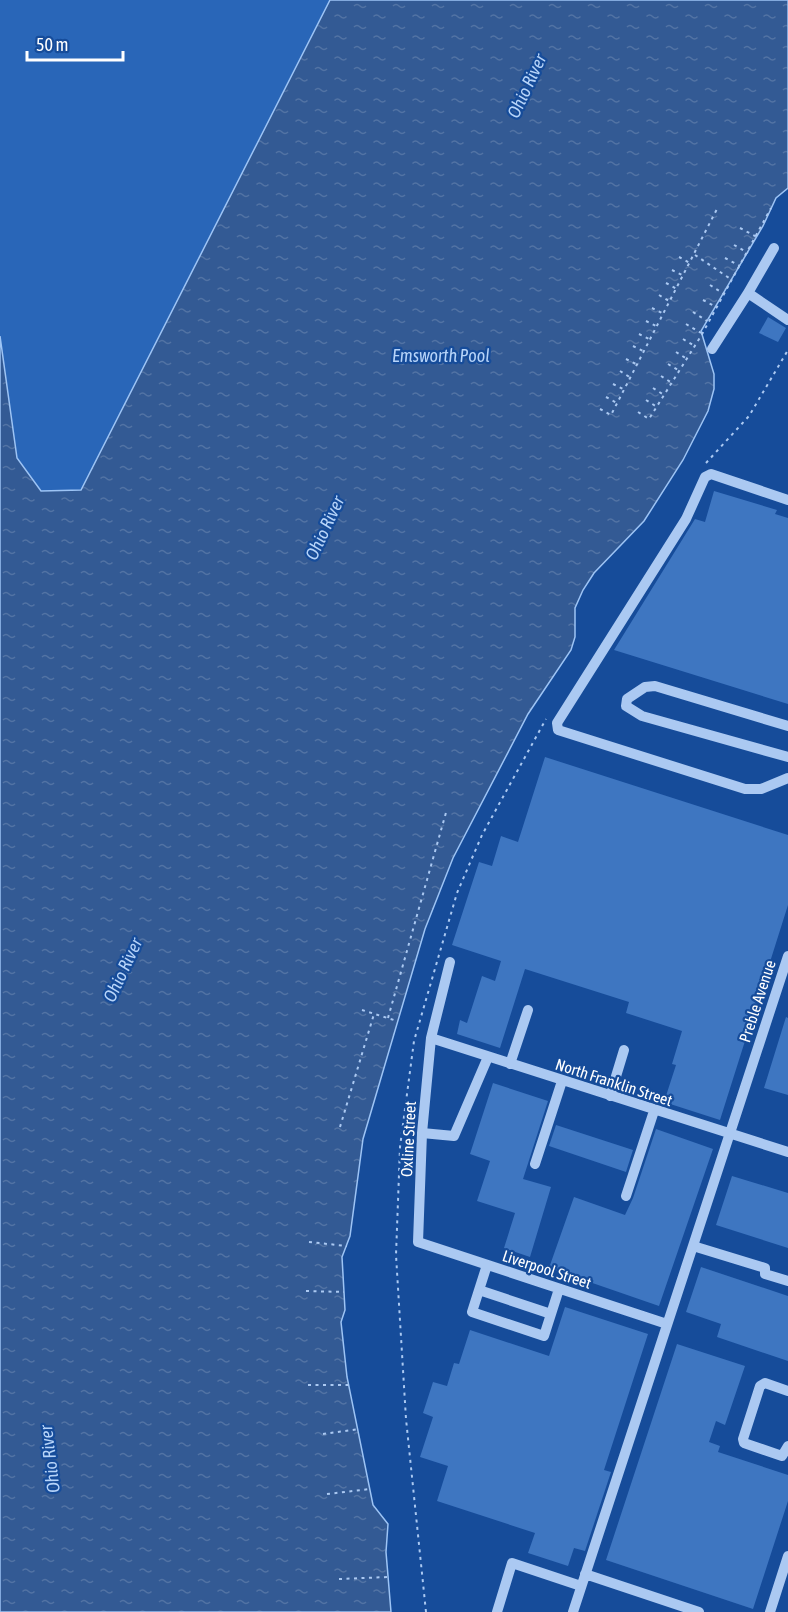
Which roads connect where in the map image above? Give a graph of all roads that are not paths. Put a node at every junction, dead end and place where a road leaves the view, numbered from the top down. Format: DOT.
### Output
graph roads {
  1 [pos="774,248"];
  2 [pos="748,293"];
  3 [pos="788,320"];
  4 [pos="712,349"];
  5 [pos="788,500"];
  6 [pos="788,726"];
  7 [pos="788,758"];
  8 [pos="788,778"];
  9 [pos="788,956"];
  10 [pos="450,962"];
  11 [pos="528,1010"];
  12 [pos="430,1038"];
  13 [pos="624,1050"];
  14 [pos="488,1057"];
  15 [pos="510,1064"];
  16 [pos="562,1081"];
  17 [pos="610,1096"];
  18 [pos="654,1111"];
  19 [pos="422,1133"];
  20 [pos="729,1133"];
  21 [pos="787,1150"];
  22 [pos="535,1164"];
  23 [pos="626,1196"];
  24 [pos="418,1242"];
  25 [pos="693,1246"];
  26 [pos="487,1265"];
  27 [pos="788,1281"];
  28 [pos="559,1289"];
  29 [pos="479,1290"];
  30 [pos="551,1314"];
  31 [pos="667,1324"];
  32 [pos="788,1391"];
  33 [pos="788,1446"];
  34 [pos="788,1557"];
  35 [pos="585,1574"];
  36 [pos="581,1586"];
  37 [pos="497,1612"];
  38 [pos="573,1612"];
  39 [pos="699,1612"];
  40 [pos="770,1612"];
  1 -- 2 [label="street"];
  2 -- 3 [label="street"];
  2 -- 4 [label="street"];
  5 -- 8 [label="street"];
  6 -- 7 [label="street"];
  9 -- 20 [label="street, Preble Avenue"];
  10 -- 12 [label="street, Oxline Street"];
  11 -- 15 [label="street"];
  12 -- 14 [label="street, North Franklin Street"];
  12 -- 19 [label="street, Oxline Street"];
  13 -- 17 [label="street"];
  14 -- 15 [label="street, North Franklin Street"];
  14 -- 19 [label="street"];
  15 -- 16 [label="street, North Franklin Street"];
  16 -- 17 [label="street, North Franklin Street"];
  16 -- 22 [label="street"];
  17 -- 18 [label="street, North Franklin Street"];
  18 -- 20 [label="street, North Franklin Street"];
  18 -- 23 [label="street"];
  19 -- 24 [label="street, Oxline Street"];
  20 -- 21 [label="street, North Franklin Street"];
  20 -- 25 [label="street, Preble Avenue"];
  24 -- 26 [label="street, Liverpool Street"];
  25 -- 27 [label="street"];
  25 -- 31 [label="street, Preble Avenue"];
  26 -- 28 [label="street, Liverpool Street"];
  26 -- 29 [label="street"];
  28 -- 30 [label="street"];
  28 -- 31 [label="street, Liverpool Street"];
  29 -- 30 [label="street"];
  29 -- 30 [label="street"];
  31 -- 35 [label="street, Preble Avenue"];
  32 -- 33 [label="street"];
  34 -- 40 [label="street"];
  35 -- 36 [label="street"];
  35 -- 39 [label="street"];
  36 -- 37 [label="street"];
  36 -- 38 [label="street"];
}
